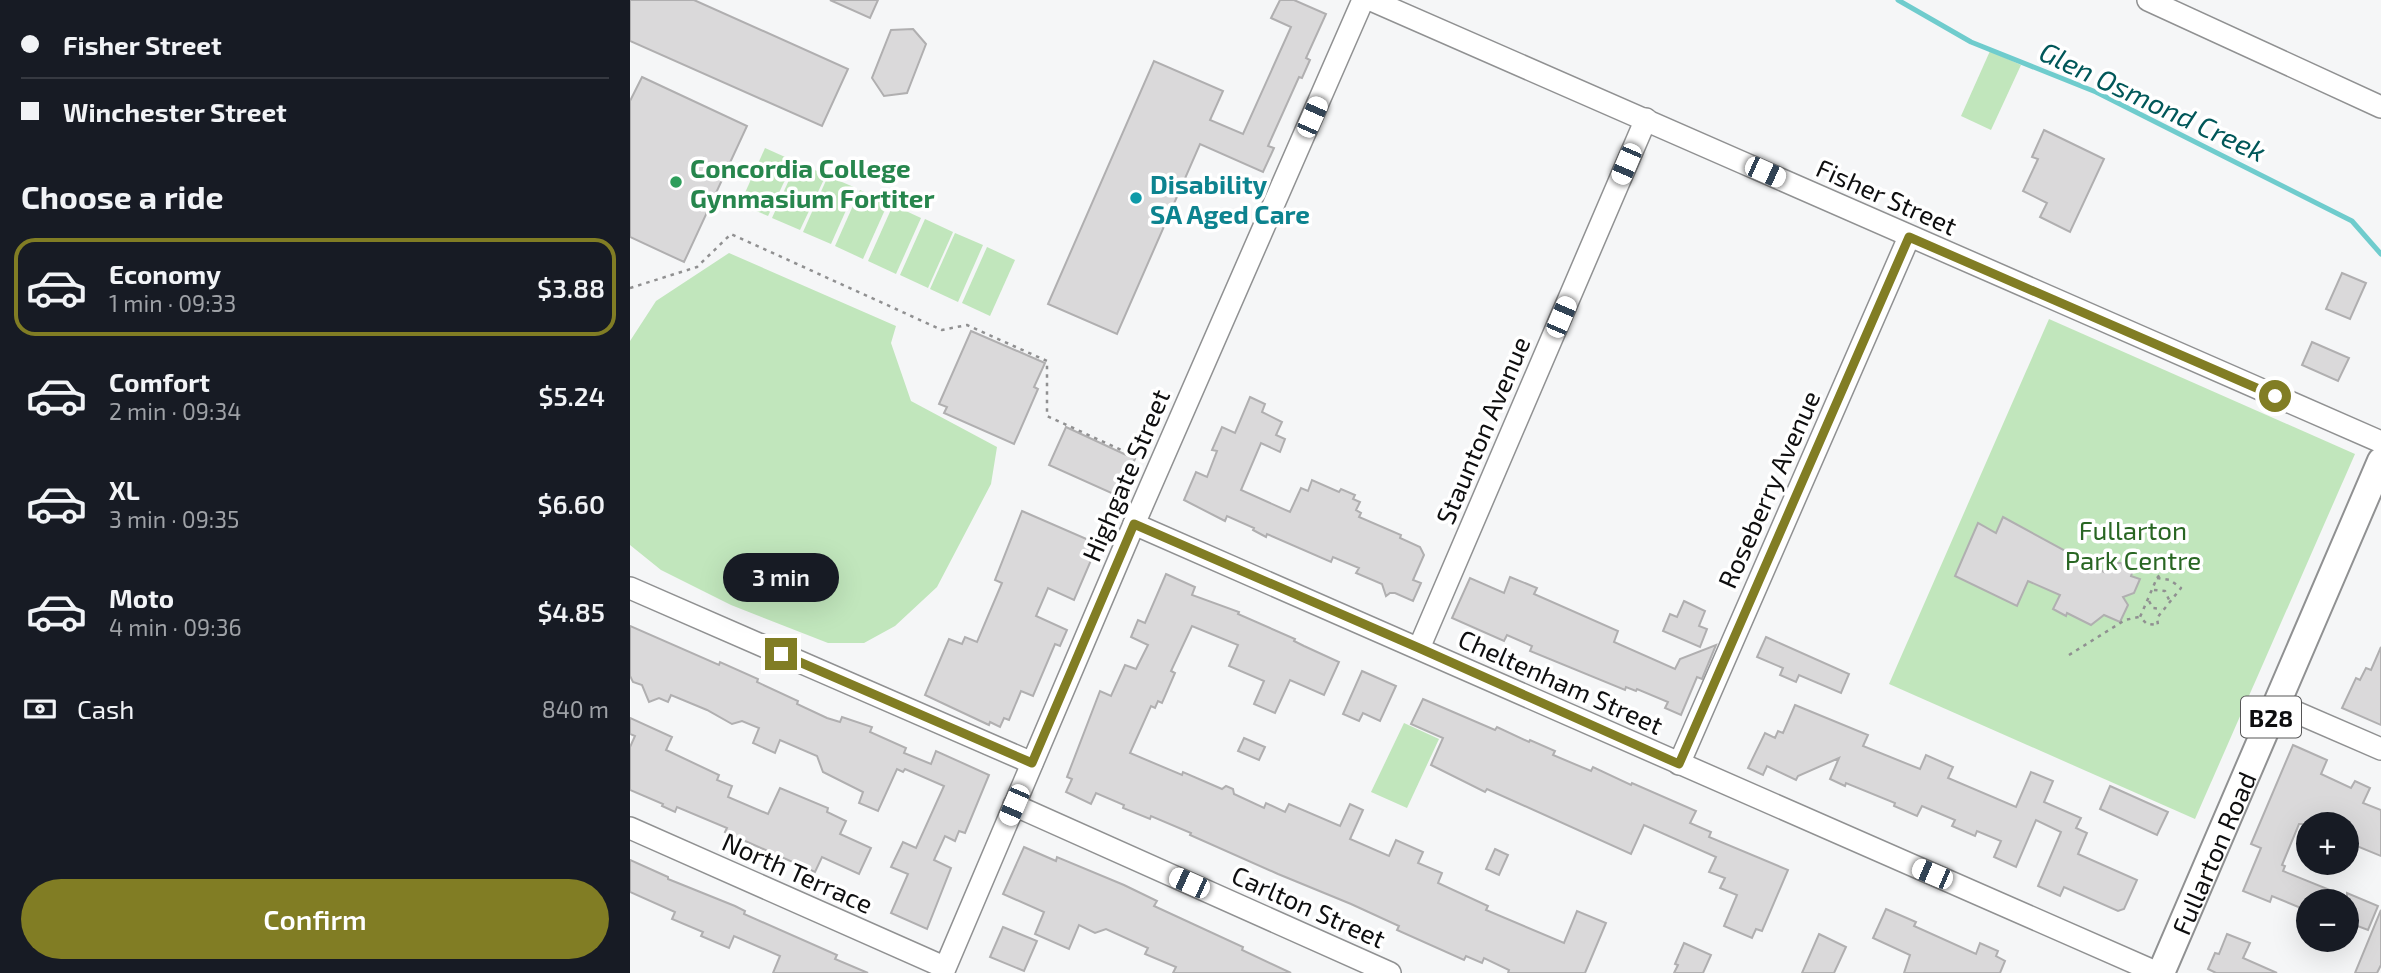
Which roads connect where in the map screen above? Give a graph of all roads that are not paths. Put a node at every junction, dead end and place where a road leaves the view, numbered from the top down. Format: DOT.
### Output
graph roads {
  1 [pos="1363,0"];
  2 [pos="1371,0"];
  3 [pos="2147,0"];
  4 [pos="2381,107"];
  5 [pos="1646,119"];
  6 [pos="1909,237"];
  7 [pos="2381,442"];
  8 [pos="2381,461"];
  9 [pos="1134,524"];
  10 [pos="630,588"];
  11 [pos="1419,648"];
  12 [pos="2277,704"];
  13 [pos="2381,749"];
  14 [pos="1032,763"];
  15 [pos="1679,764"];
  16 [pos="1014,805"];
  17 [pos="630,828"];
  18 [pos="944,970"];
  19 [pos="1390,973"];
  20 [pos="2160,973"];
  1 -- 9 [label="street, Highgate Street"];
  2 -- 5 [label="street, Fisher Street"];
  3 -- 4 [label="street"];
  5 -- 6 [label="street, Fisher Street"];
  5 -- 11 [label="street, Staunton Avenue"];
  6 -- 7 [label="street, Fisher Street"];
  6 -- 15 [label="street, Roseberry Avenue"];
  8 -- 12 [label="main road, Fullarton Road / B28"];
  9 -- 11 [label="street, Cheltenham Street"];
  9 -- 14 [label="street, Highgate Street"];
  10 -- 14 [label="street"];
  11 -- 15 [label="street, Cheltenham Street"];
  12 -- 13 [label="street"];
  12 -- 20 [label="main road, Fullarton Road / B28"];
  14 -- 16 [label="street, Highgate Street"];
  15 -- 20 [label="street, Cheltenham Street"];
  16 -- 18 [label="street, Highgate Street"];
  16 -- 19 [label="street, Carlton Street"];
  17 -- 18 [label="street, North Terrace"];
}
